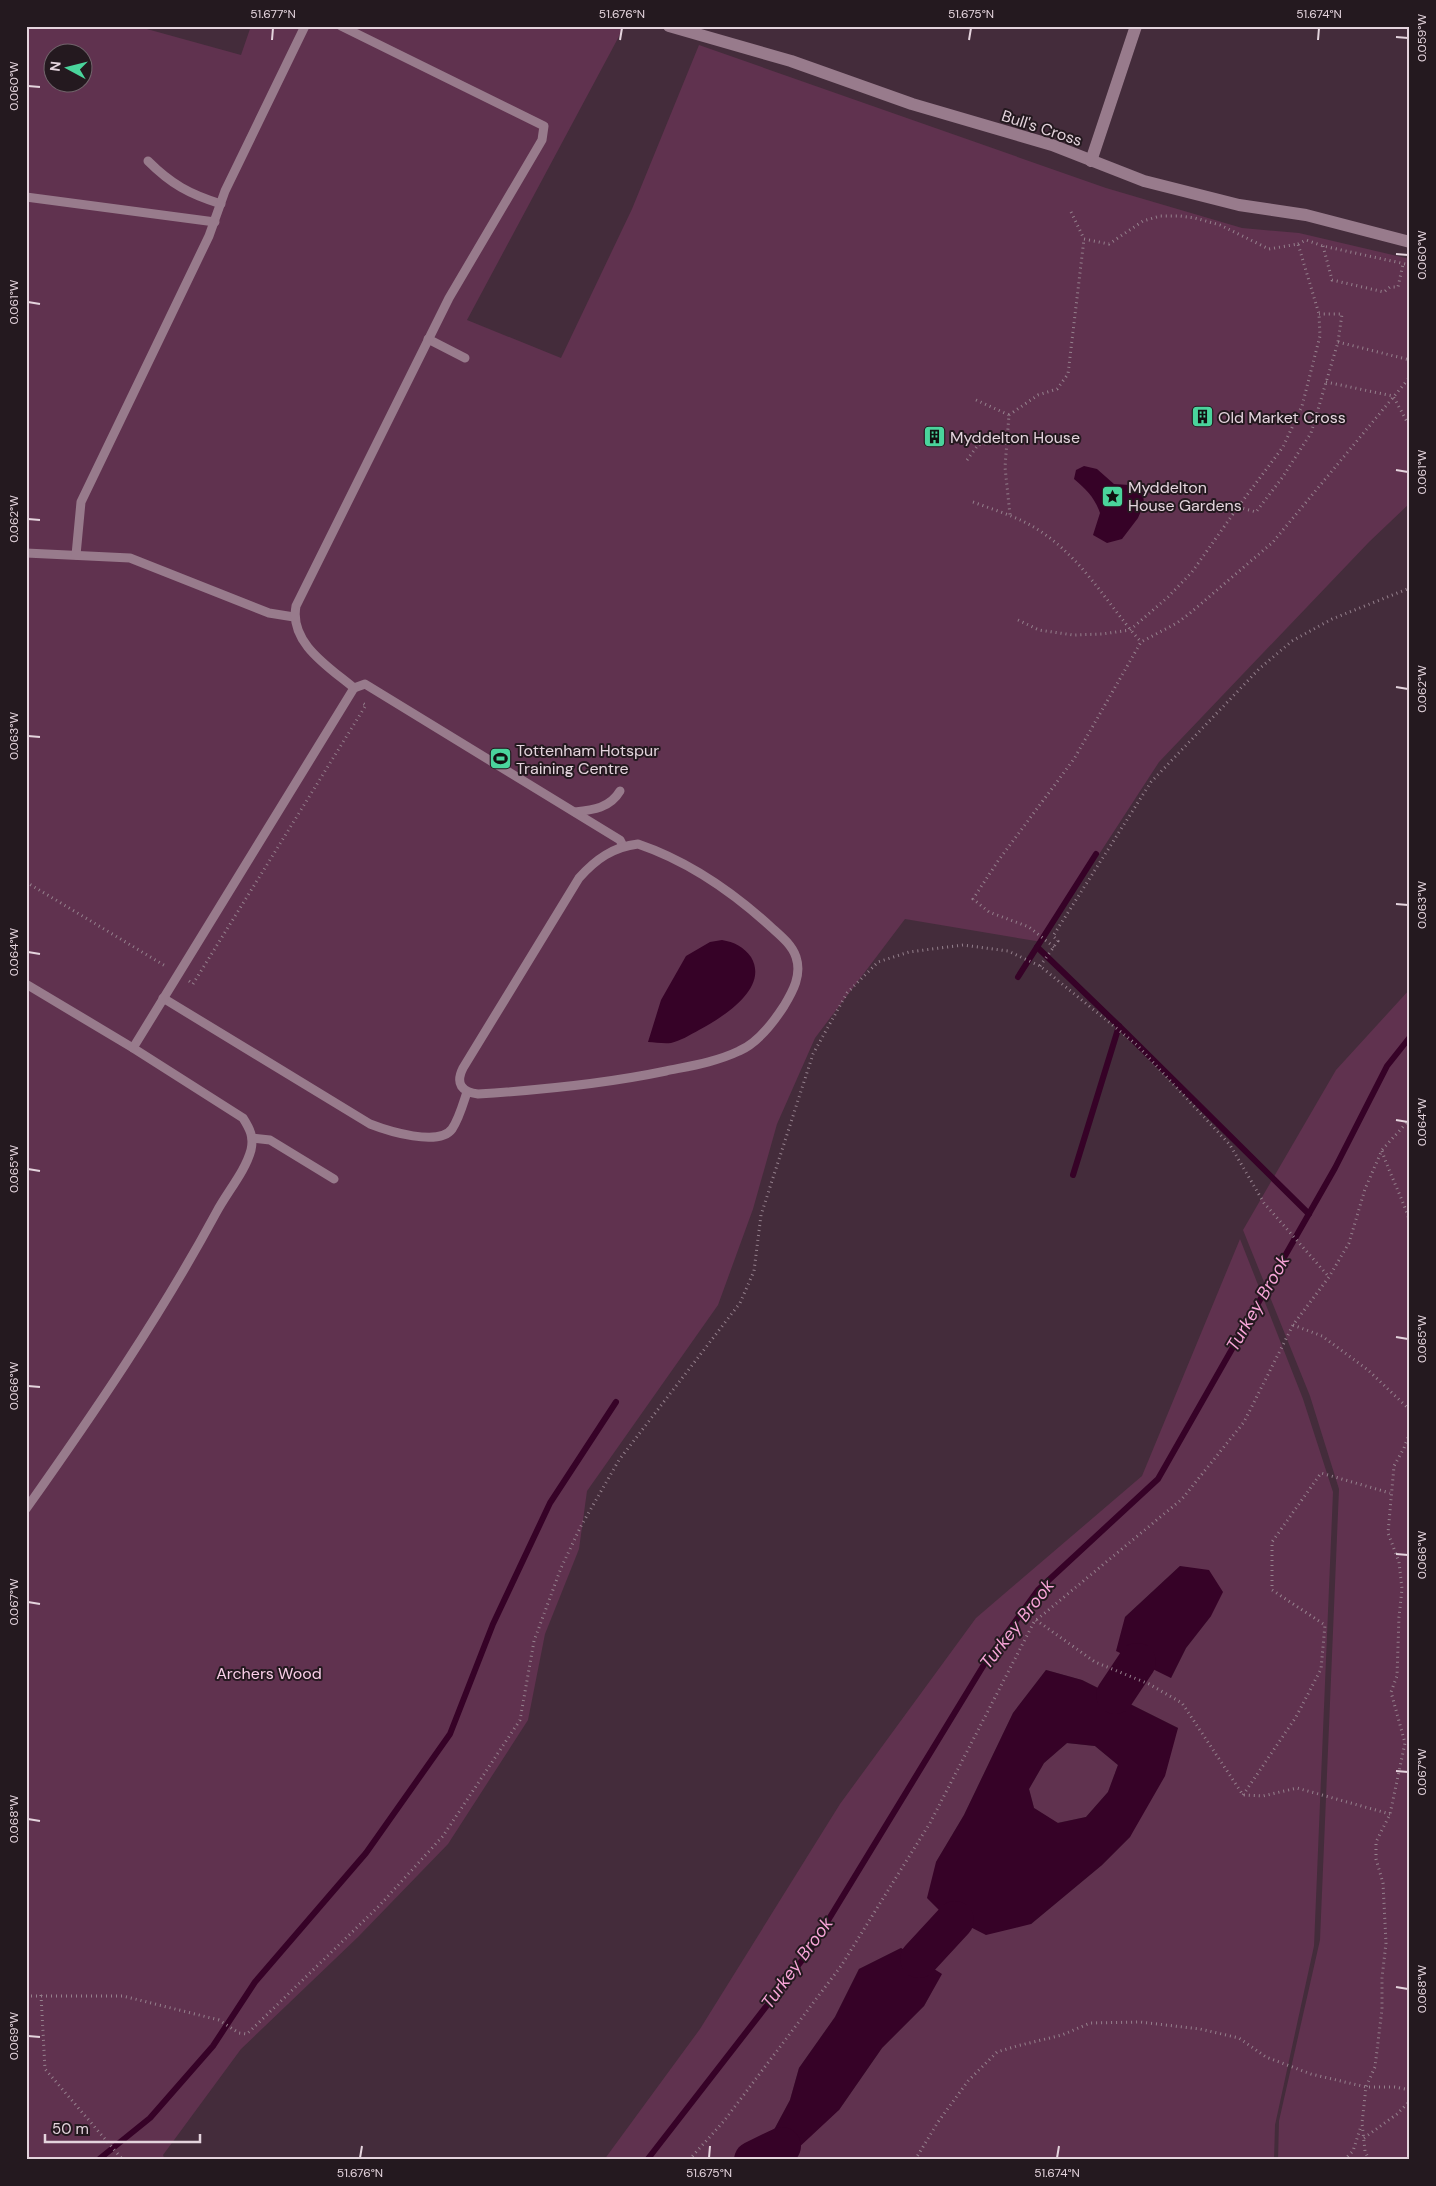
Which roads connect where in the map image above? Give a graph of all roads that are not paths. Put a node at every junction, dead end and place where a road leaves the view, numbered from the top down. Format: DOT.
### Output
graph roads {
  1 [pos="305,26"];
  2 [pos="341,26"];
  3 [pos="669,26"];
  4 [pos="1136,26"];
  5 [pos="148,161"];
  6 [pos="1091,161"];
  7 [pos="26,197"];
  8 [pos="221,204"];
  9 [pos="215,222"];
  10 [pos="1410,242"];
  11 [pos="428,339"];
  12 [pos="465,358"];
  13 [pos="26,553"];
  14 [pos="76,555"];
  15 [pos="294,616"];
  16 [pos="352,692"];
  17 [pos="620,791"];
  18 [pos="575,812"];
  19 [pos="623,846"];
  20 [pos="26,984"];
  21 [pos="163,998"];
  22 [pos="134,1048"];
  23 [pos="467,1092"];
  24 [pos="252,1138"];
  25 [pos="334,1180"];
  26 [pos="26,1508"];
  1 -- 8 [label="lane"];
  2 -- 11 [label="lane"];
  3 -- 6 [label="street, Bull's Cross"];
  4 -- 6 [label="street"];
  5 -- 8 [label="lane"];
  6 -- 10 [label="street, Bull's Cross"];
  7 -- 9 [label="lane"];
  8 -- 9 [label="lane"];
  9 -- 14 [label="lane"];
  11 -- 12 [label="lane"];
  11 -- 15 [label="lane"];
  13 -- 14 [label="lane"];
  14 -- 15 [label="lane"];
  15 -- 16 [label="lane"];
  16 -- 18 [label="lane"];
  16 -- 21 [label="lane"];
  17 -- 18 [label="lane"];
  18 -- 19 [label="lane"];
  19 -- 23 [label="lane"];
  19 -- 23 [label="lane"];
  20 -- 22 [label="lane"];
  21 -- 22 [label="lane"];
  21 -- 23 [label="lane"];
  22 -- 24 [label="lane"];
  24 -- 25 [label="lane"];
  24 -- 26 [label="lane"];
}
